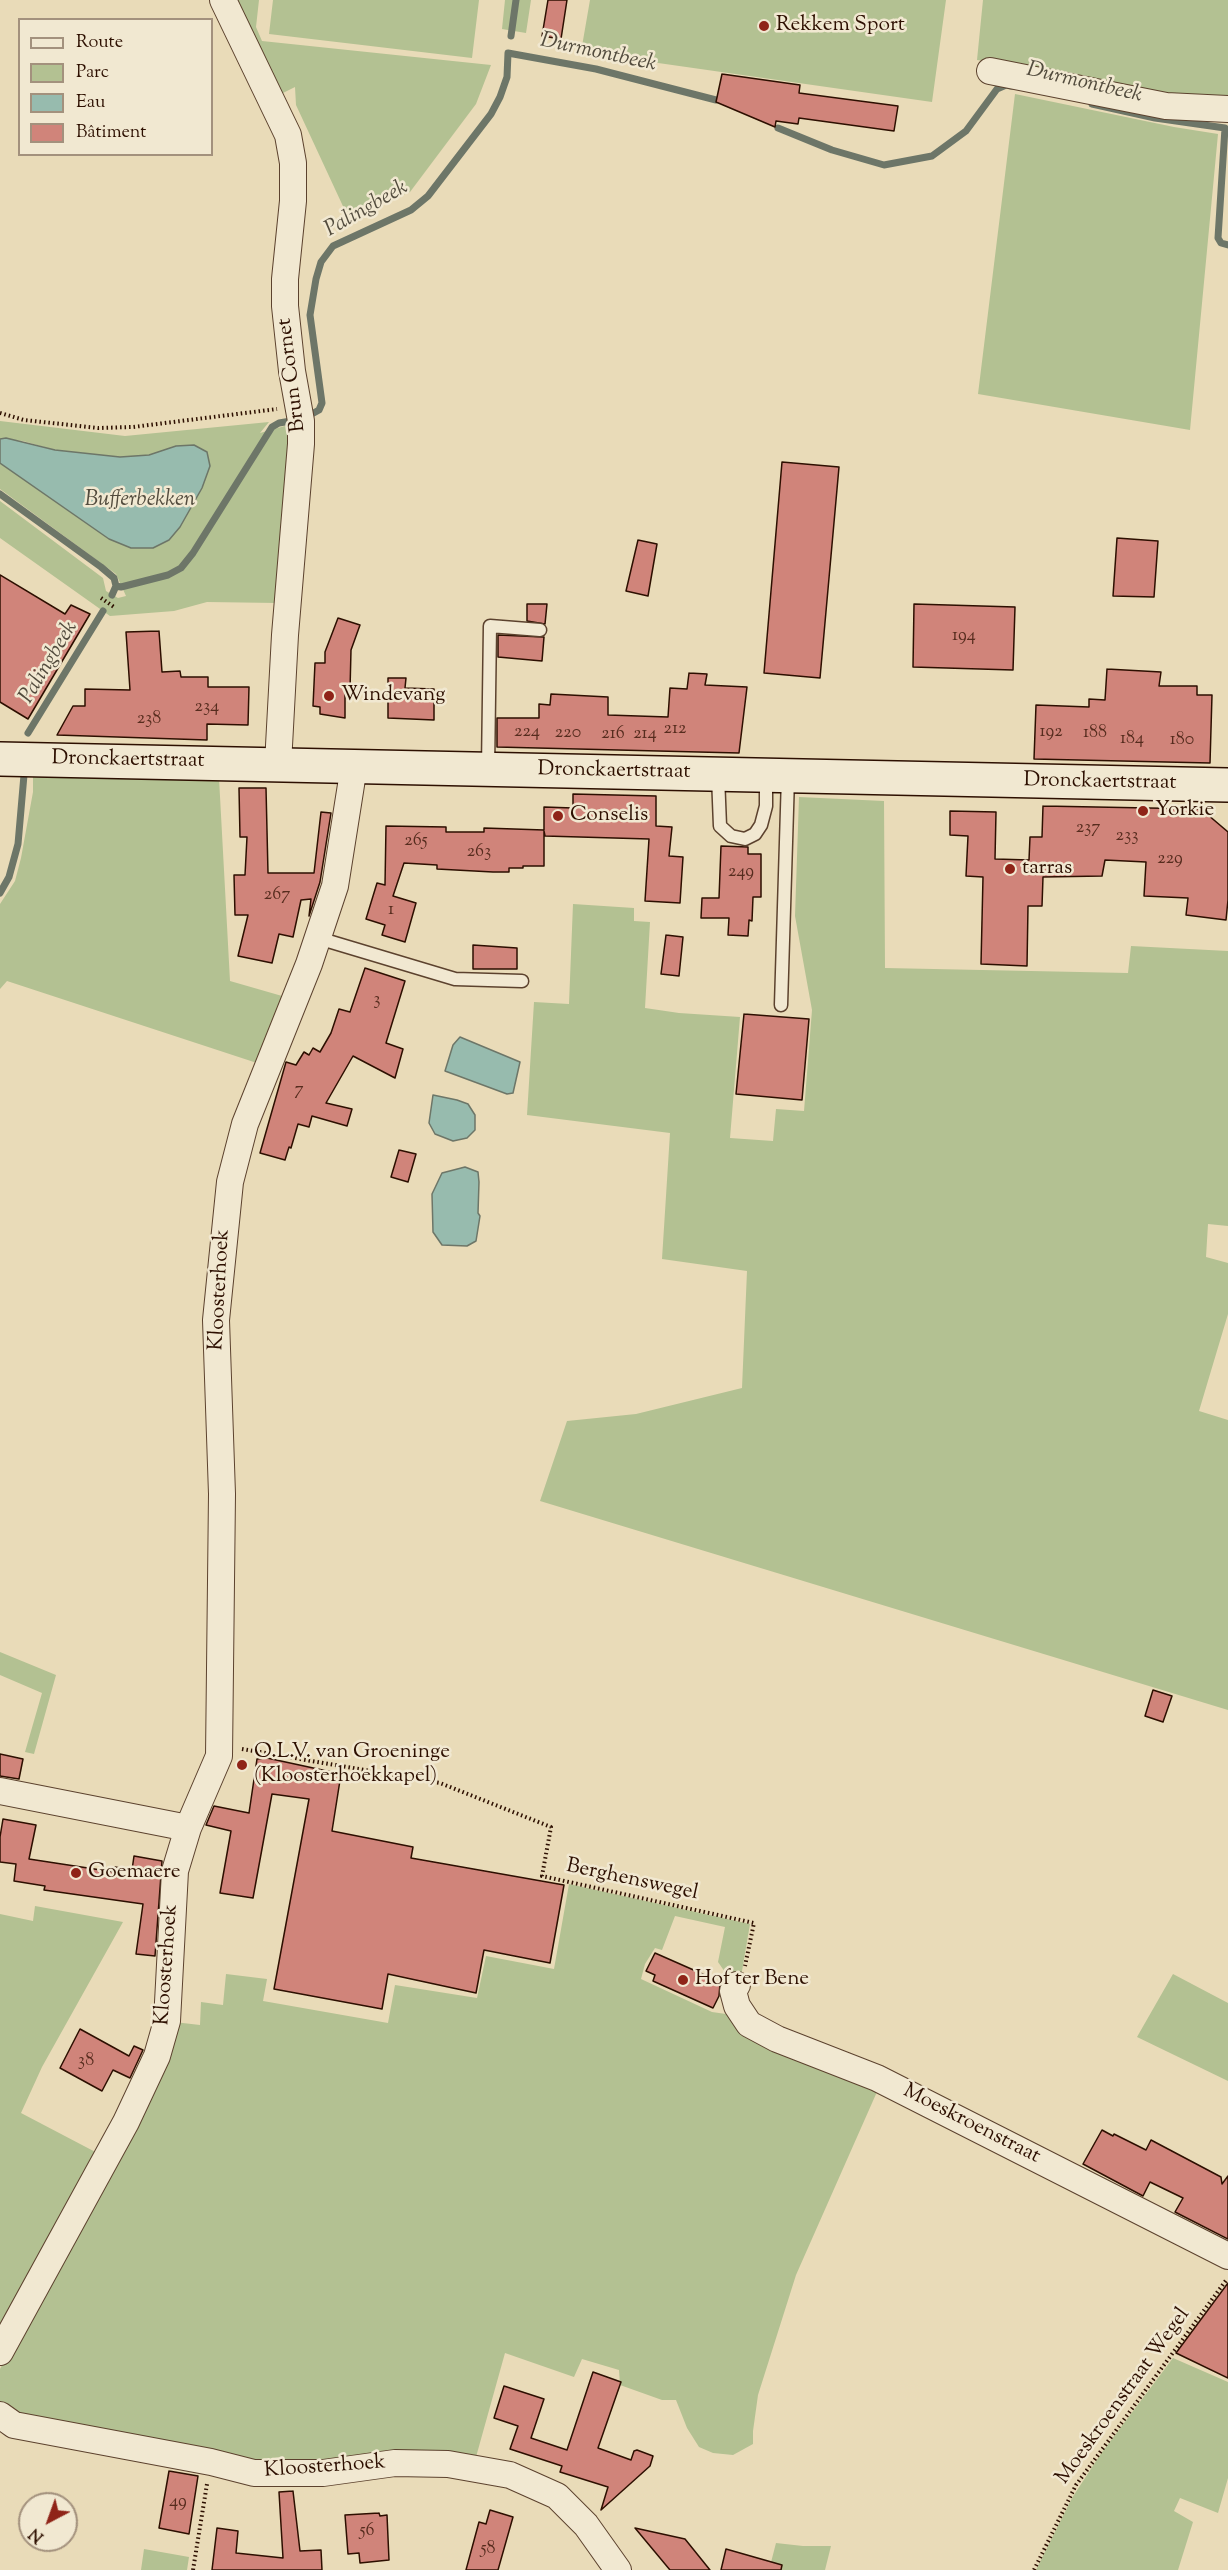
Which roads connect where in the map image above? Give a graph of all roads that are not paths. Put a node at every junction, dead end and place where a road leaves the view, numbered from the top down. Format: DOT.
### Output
graph roads {
  1 [pos="223,0"];
  2 [pos="990,71"];
  3 [pos="1228,109"];
  4 [pos="540,630"];
  5 [pos="0,759"];
  6 [pos="278,764"];
  7 [pos="354,766"];
  8 [pos="488,769"];
  9 [pos="718,774"];
  10 [pos="777,776"];
  11 [pos="1228,785"];
  12 [pos="318,938"];
  13 [pos="522,981"];
  14 [pos="781,1005"];
  15 [pos="0,1791"];
  16 [pos="188,1828"];
  17 [pos="737,1985"];
  18 [pos="1228,2256"];
  19 [pos="0,2352"];
  20 [pos="0,2415"];
  21 [pos="618,2570"];
  1 -- 6 [label="street, Brun Cornet"];
  2 -- 3 [label="street"];
  4 -- 8 [label="lane"];
  5 -- 6 [label="main road, Dronckaertstraat"];
  6 -- 7 [label="main road, Dronckaertstraat"];
  7 -- 8 [label="main road, Dronckaertstraat"];
  7 -- 12 [label="street, Kloosterhoek"];
  8 -- 9 [label="main road, Dronckaertstraat"];
  9 -- 10 [label="main road, Dronckaertstraat"];
  9 -- 10 [label="lane"];
  10 -- 11 [label="main road, Dronckaertstraat"];
  10 -- 14 [label="lane"];
  12 -- 13 [label="lane"];
  12 -- 16 [label="street, Kloosterhoek"];
  15 -- 16 [label="street"];
  16 -- 19 [label="street, Kloosterhoek"];
  17 -- 18 [label="street, Moeskroenstraat"];
  20 -- 21 [label="street, Kloosterhoek"];
}
